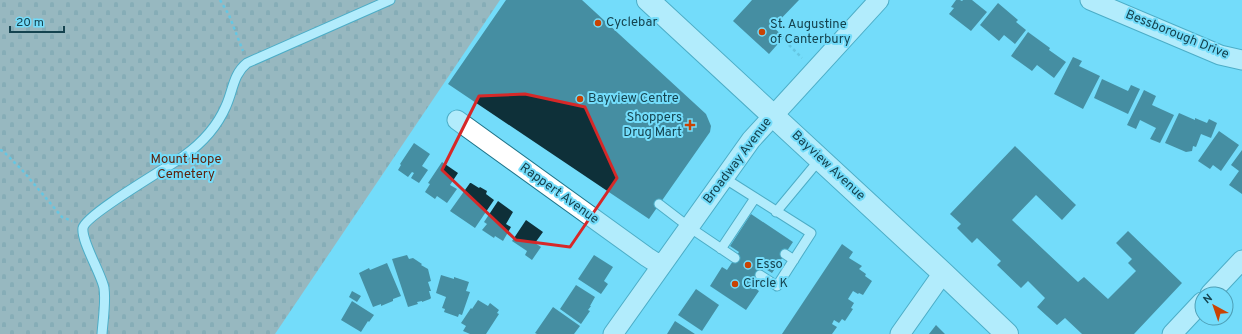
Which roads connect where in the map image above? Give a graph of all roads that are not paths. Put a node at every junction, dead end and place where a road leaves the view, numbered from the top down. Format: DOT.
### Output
graph roads {
  1 [pos="390,0"];
  2 [pos="648,0"];
  3 [pos="879,0"];
  4 [pos="1090,0"];
  5 [pos="1242,60"];
  6 [pos="772,116"];
  7 [pos="457,120"];
  8 [pos="820,159"];
  9 [pos="724,178"];
  10 [pos="755,198"];
  11 [pos="659,204"];
  12 [pos="776,212"];
  13 [pos="689,227"];
  14 [pos="721,249"];
  15 [pos="785,254"];
  16 [pos="735,258"];
  17 [pos="794,260"];
  18 [pos="1242,260"];
  19 [pos="661,266"];
  20 [pos="943,273"];
  21 [pos="760,275"];
  22 [pos="1218,286"];
  23 [pos="1194,311"];
  24 [pos="102,334"];
  25 [pos="613,334"];
  26 [pos="900,334"];
  27 [pos="1007,334"];
  28 [pos="1172,334"];
  1 -- 24 [label="lane"];
  2 -- 6 [label="main road, Bayview Avenue"];
  3 -- 6 [label="street, Broadway Avenue"];
  4 -- 5 [label="street, Bessborough Drive"];
  6 -- 8 [label="main road, Bayview Avenue"];
  6 -- 9 [label="street, Broadway Avenue"];
  7 -- 19 [label="street, Rappert Avenue"];
  8 -- 12 [label="lane"];
  8 -- 20 [label="main road, Bayview Avenue"];
  9 -- 10 [label="lane"];
  9 -- 13 [label="street, Broadway Avenue"];
  10 -- 12 [label="lane"];
  10 -- 14 [label="lane"];
  11 -- 13 [label="lane"];
  12 -- 17 [label="lane"];
  13 -- 14 [label="lane"];
  13 -- 19 [label="street, Broadway Avenue"];
  14 -- 16 [label="lane"];
  15 -- 17 [label="lane"];
  17 -- 21 [label="lane"];
  18 -- 22 [label="street"];
  19 -- 25 [label="street, Broadway Avenue"];
  20 -- 26 [label="street"];
  20 -- 27 [label="main road, Bayview Avenue"];
  23 -- 28 [label="street"];
}
